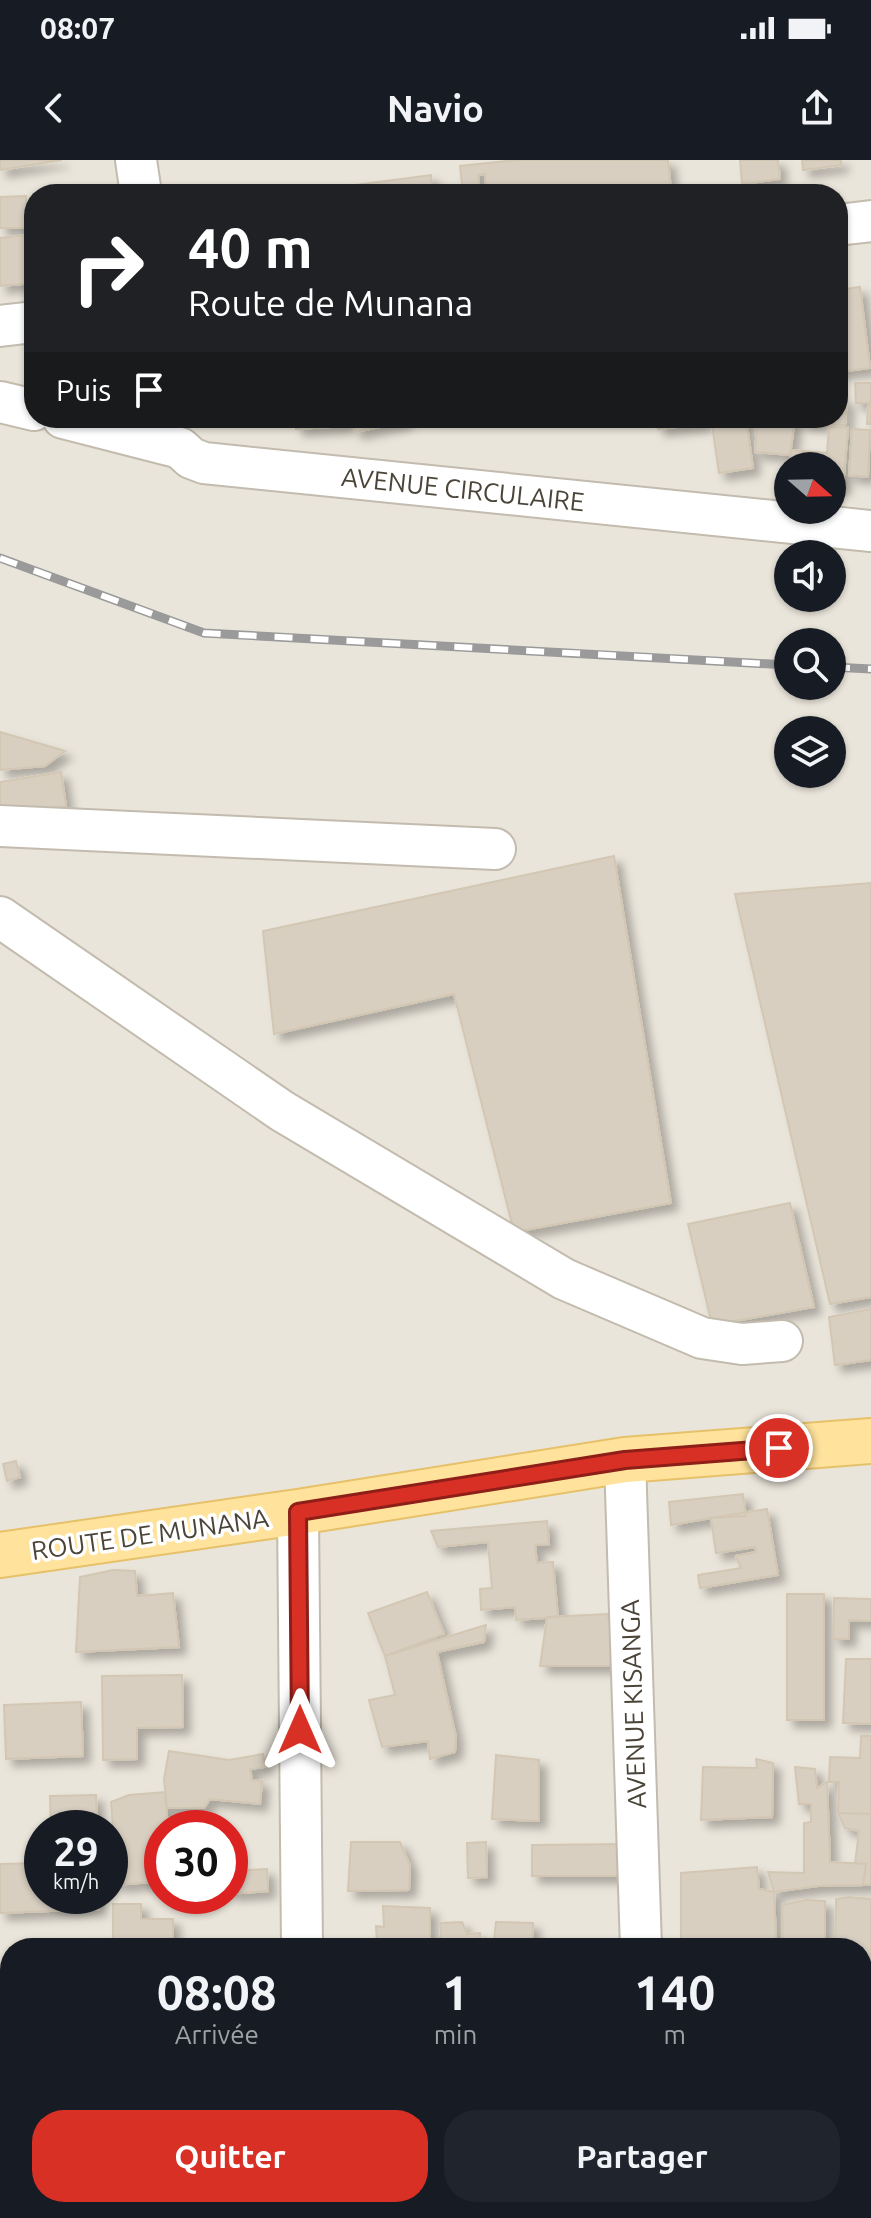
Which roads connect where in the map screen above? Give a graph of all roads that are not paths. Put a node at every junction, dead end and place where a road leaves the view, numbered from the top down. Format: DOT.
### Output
graph roads {
  1 [pos="136,160"];
  2 [pos="140,184"];
  3 [pos="871,221"];
  4 [pos="848,224"];
  5 [pos="24,323"];
  6 [pos="0,326"];
  7 [pos="0,402"];
  8 [pos="24,408"];
  9 [pos="138,428"];
  10 [pos="176,433"];
  11 [pos="871,531"];
  12 [pos="0,826"];
  13 [pos="495,849"];
  14 [pos="0,917"];
  15 [pos="782,1341"];
  16 [pos="871,1441"];
  17 [pos="625,1460"];
  18 [pos="298,1512"];
  19 [pos="0,1555"];
  20 [pos="302,1938"];
  21 [pos="641,1938"];
  1 -- 2 [label="street"];
  3 -- 4 [label="street"];
  5 -- 6 [label="street"];
  7 -- 8 [label="street"];
  9 -- 10 [label="street, AVENUE CIRCULAIRE"];
  10 -- 11 [label="street, AVENUE CIRCULAIRE"];
  12 -- 13 [label="street"];
  14 -- 15 [label="street"];
  16 -- 17 [label="main road, ROUTE DE MUNANA"];
  17 -- 18 [label="main road, ROUTE DE MUNANA"];
  17 -- 21 [label="street, AVENUE KISANGA"];
  18 -- 19 [label="main road, ROUTE DE MUNANA"];
  18 -- 20 [label="street"];
}
